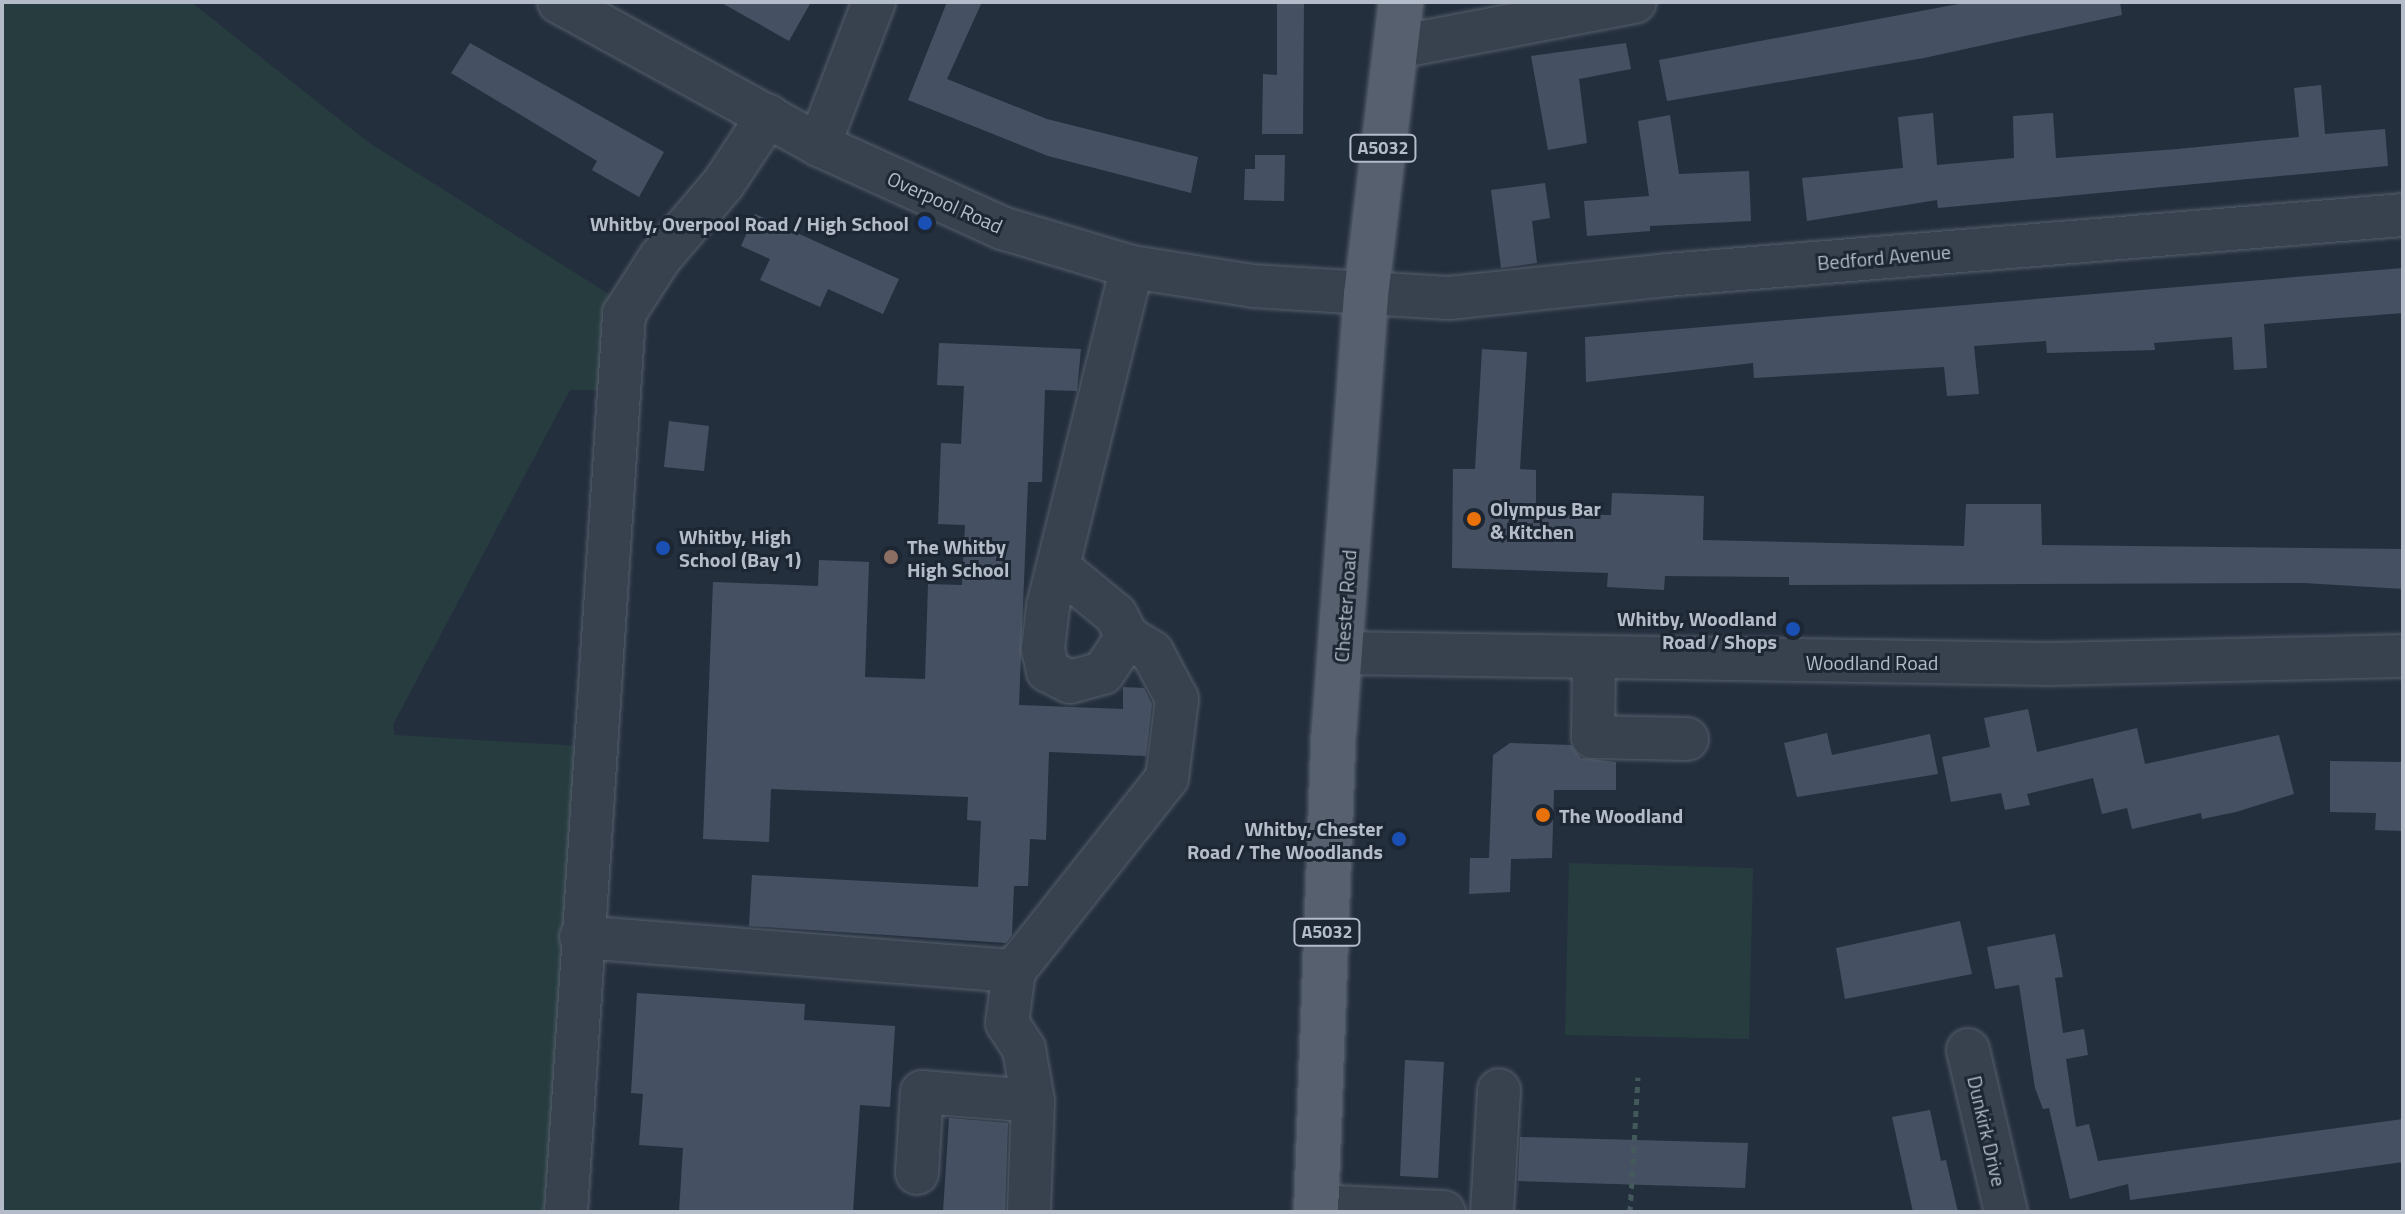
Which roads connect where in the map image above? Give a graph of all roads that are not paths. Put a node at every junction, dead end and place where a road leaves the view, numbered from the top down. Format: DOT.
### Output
graph roads {
  1 [pos="559,2"];
  2 [pos="874,2"];
  3 [pos="1401,2"];
  4 [pos="1616,5"];
  5 [pos="1398,47"];
  6 [pos="768,116"];
  7 [pos="819,145"];
  8 [pos="2403,215"];
  9 [pos="1132,267"];
  10 [pos="1366,295"];
  11 [pos="1059,568"];
  12 [pos="1127,637"];
  13 [pos="1341,653"];
  14 [pos="2403,656"];
  15 [pos="1594,660"];
  16 [pos="1687,739"];
  17 [pos="581,937"];
  18 [pos="1014,971"];
  19 [pos="1968,1050"];
  20 [pos="1499,1090"];
  21 [pos="1033,1101"];
  22 [pos="917,1173"];
  23 [pos="1316,1209"];
  24 [pos="566,1212"];
  25 [pos="1029,1212"];
  26 [pos="1444,1212"];
  27 [pos="1492,1212"];
  28 [pos="2006,1212"];
  1 -- 6 [label="street, Overpool Road"];
  2 -- 7 [label="street"];
  3 -- 5 [label="main road, Chester Road / A5032"];
  4 -- 5 [label="street"];
  5 -- 10 [label="main road, Chester Road / A5032"];
  6 -- 7 [label="street, Overpool Road"];
  6 -- 17 [label="street"];
  7 -- 9 [label="street, Overpool Road"];
  8 -- 10 [label="street, Bedford Avenue"];
  9 -- 10 [label="street, Overpool Road"];
  9 -- 11 [label="street"];
  10 -- 13 [label="main road, Chester Road / A5032"];
  11 -- 12 [label="street"];
  11 -- 12 [label="street"];
  12 -- 18 [label="street"];
  13 -- 15 [label="street, Woodland Road"];
  13 -- 23 [label="main road, Chester Road / A5032"];
  14 -- 15 [label="street, Woodland Road"];
  15 -- 16 [label="street"];
  17 -- 18 [label="street"];
  17 -- 24 [label="street"];
  18 -- 21 [label="street"];
  19 -- 28 [label="street, Dunkirk Drive"];
  20 -- 27 [label="street"];
  21 -- 22 [label="street"];
  21 -- 25 [label="street"];
  23 -- 26 [label="street"];
}
